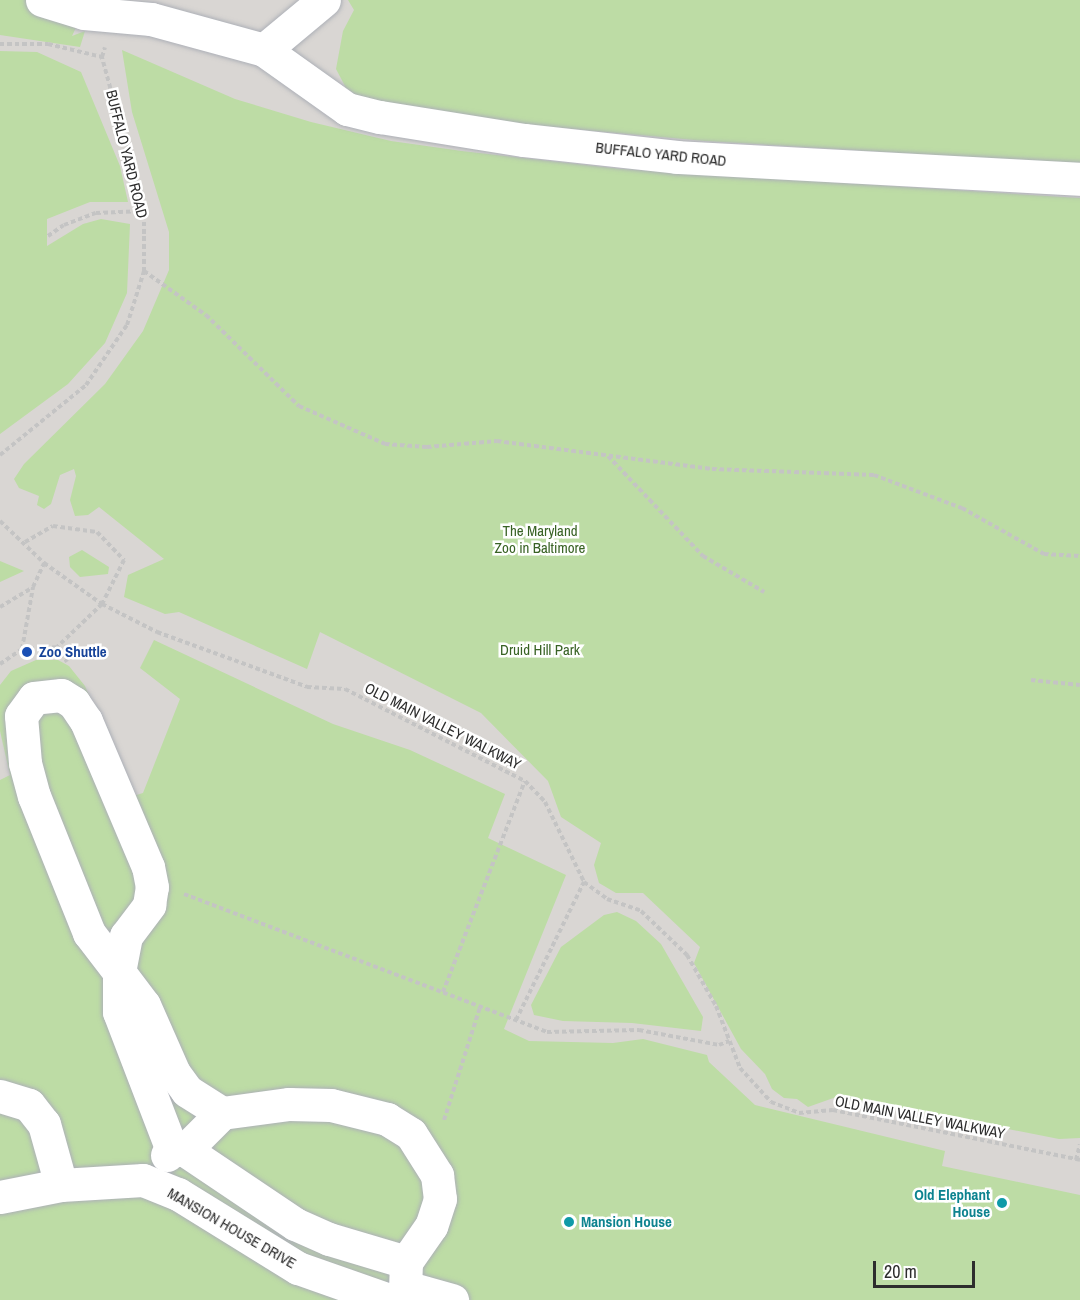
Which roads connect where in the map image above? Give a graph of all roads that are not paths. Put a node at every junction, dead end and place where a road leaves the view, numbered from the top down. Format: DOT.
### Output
graph roads {
  1 [pos="42,0"];
  2 [pos="324,0"];
  3 [pos="264,51"];
  4 [pos="1080,179"];
  5 [pos="119,972"];
  6 [pos="0,1096"];
  7 [pos="222,1113"];
  8 [pos="179,1150"];
  9 [pos="143,1180"];
  10 [pos="61,1185"];
  11 [pos="0,1197"];
  12 [pos="401,1287"];
  13 [pos="452,1300"];
  1 -- 3 [label="street, BUFFALO YARD ROAD"];
  2 -- 3 [label="street"];
  3 -- 4 [label="street, BUFFALO YARD ROAD"];
  5 -- 5 [label="street"];
  5 -- 7 [label="street"];
  5 -- 8 [label="street"];
  6 -- 10 [label="street"];
  7 -- 8 [label="street"];
  7 -- 12 [label="street"];
  8 -- 9 [label="street"];
  8 -- 12 [label="street, MANSION HOUSE DRIVE"];
  9 -- 10 [label="street, MANSION HOUSE DRIVE"];
  9 -- 12 [label="street, MANSION HOUSE DRIVE"];
  10 -- 11 [label="street, MANSION HOUSE DRIVE"];
  12 -- 13 [label="street, MANSION HOUSE DRIVE"];
}
